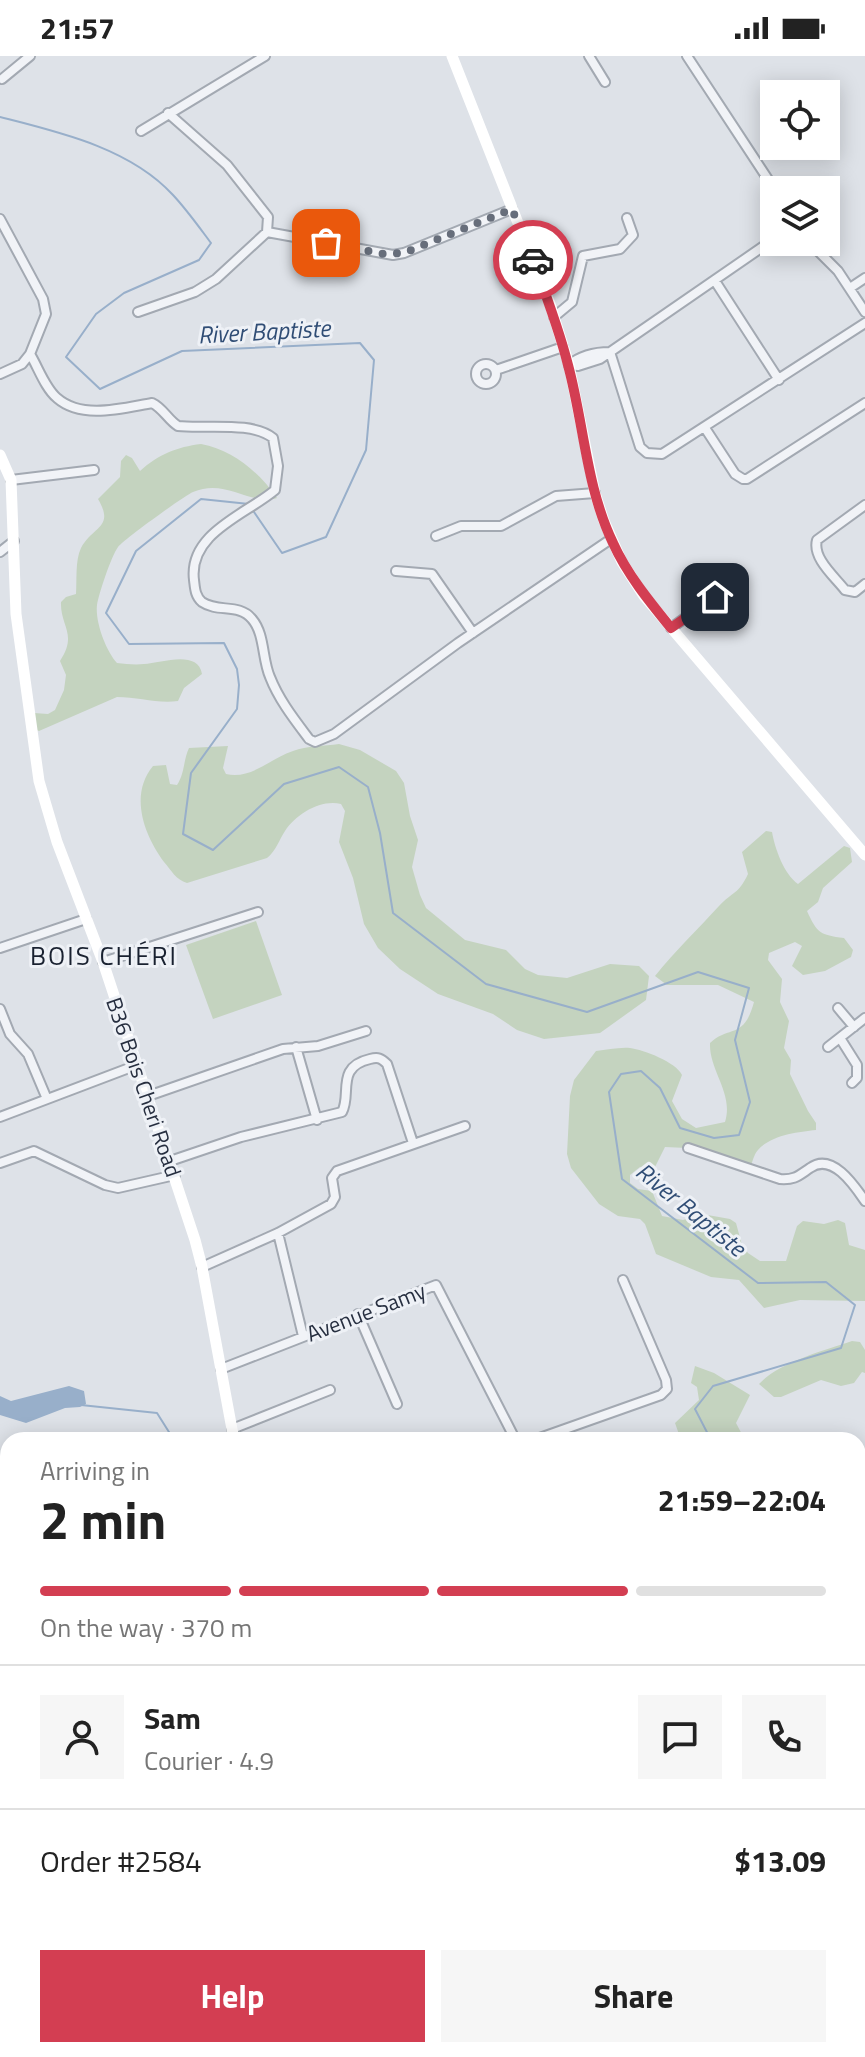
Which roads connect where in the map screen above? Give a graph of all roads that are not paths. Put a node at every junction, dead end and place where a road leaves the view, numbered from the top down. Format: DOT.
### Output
graph roads {
  1 [pos="30,56"];
  2 [pos="265,56"];
  3 [pos="452,56"];
  4 [pos="589,56"];
  5 [pos="687,56"];
  6 [pos="2,79"];
  7 [pos="605,82"];
  8 [pos="168,113"];
  9 [pos="141,131"];
  10 [pos="766,176"];
  11 [pos="512,209"];
  12 [pos="627,218"];
  13 [pos="0,219"];
  14 [pos="267,232"];
  15 [pos="760,249"];
  16 [pos="823,256"];
  17 [pos="865,278"];
  18 [pos="715,281"];
  19 [pos="850,288"];
  20 [pos="138,312"];
  21 [pos="865,312"];
  22 [pos="554,317"];
  23 [pos="865,323"];
  24 [pos="563,347"];
  25 [pos="610,352"];
  26 [pos="30,354"];
  27 [pos="569,365"];
  28 [pos="496,370"];
  29 [pos="0,374"];
  30 [pos="779,380"];
  31 [pos="865,403"];
  32 [pos="705,428"];
  33 [pos="0,455"];
  34 [pos="94,470"];
  35 [pos="11,480"];
  36 [pos="595,493"];
  37 [pos="865,505"];
  38 [pos="436,536"];
  39 [pos="611,539"];
  40 [pos="14,541"];
  41 [pos="0,552"];
  42 [pos="396,571"];
  43 [pos="737,581"];
  44 [pos="865,584"];
  45 [pos="671,628"];
  46 [pos="473,633"];
  47 [pos="865,855"];
  48 [pos="258,912"];
  49 [pos="86,919"];
  50 [pos="0,948"];
  51 [pos="103,962"];
  52 [pos="838,1008"];
  53 [pos="0,1009"];
  54 [pos="865,1018"];
  55 [pos="854,1027"];
  56 [pos="366,1031"];
  57 [pos="840,1038"];
  58 [pos="296,1047"];
  59 [pos="828,1047"];
  60 [pos="137,1065"];
  61 [pos="852,1083"];
  62 [pos="148,1096"];
  63 [pos="47,1099"];
  64 [pos="0,1117"];
  65 [pos="317,1120"];
  66 [pos="465,1126"];
  67 [pos="413,1143"];
  68 [pos="688,1148"];
  69 [pos="170,1161"];
  70 [pos="0,1163"];
  71 [pos="175,1175"];
  72 [pos="865,1201"];
  73 [pos="278,1233"];
  74 [pos="202,1267"];
  75 [pos="623,1280"];
  76 [pos="358,1314"];
  77 [pos="303,1336"];
  78 [pos="221,1369"];
  79 [pos="330,1390"];
  80 [pos="397,1404"];
  81 [pos="233,1432"];
  82 [pos="237,1432"];
  83 [pos="511,1432"];
  84 [pos="556,1432"];
  1 -- 6 [label="street"];
  2 -- 8 [label="street"];
  3 -- 11 [label="main road"];
  4 -- 7 [label="street"];
  5 -- 10 [label="street"];
  8 -- 9 [label="street"];
  8 -- 14 [label="street"];
  11 -- 14 [label="street"];
  11 -- 22 [label="main road"];
  12 -- 22 [label="street"];
  13 -- 26 [label="street"];
  14 -- 20 [label="street"];
  15 -- 18 [label="street"];
  16 -- 19 [label="street"];
  17 -- 19 [label="street"];
  18 -- 25 [label="street"];
  18 -- 30 [label="street"];
  19 -- 21 [label="street"];
  22 -- 24 [label="main road"];
  23 -- 30 [label="street"];
  24 -- 27 [label="main road"];
  24 -- 28 [label="street"];
  25 -- 27 [label="street"];
  25 -- 32 [label="street"];
  26 -- 29 [label="street"];
  26 -- 46 [label="street"];
  27 -- 36 [label="main road"];
  30 -- 32 [label="street"];
  31 -- 32 [label="street"];
  33 -- 35 [label="main road, B36 Bois Cheri Road"];
  34 -- 35 [label="street"];
  35 -- 40 [label="main road, B36 Bois Cheri Road"];
  36 -- 38 [label="street"];
  36 -- 39 [label="main road"];
  37 -- 44 [label="street"];
  39 -- 45 [label="main road"];
  39 -- 46 [label="street"];
  40 -- 41 [label="street"];
  40 -- 49 [label="main road, B36 Bois Cheri Road"];
  42 -- 46 [label="street"];
  43 -- 45 [label="street"];
  45 -- 47 [label="main road"];
  48 -- 51 [label="street"];
  49 -- 50 [label="street"];
  49 -- 51 [label="main road, B36 Bois Cheri Road"];
  51 -- 60 [label="main road, B36 Bois Cheri Road"];
  52 -- 55 [label="street"];
  53 -- 63 [label="street"];
  54 -- 55 [label="street"];
  55 -- 57 [label="street"];
  56 -- 58 [label="street"];
  57 -- 59 [label="street"];
  57 -- 61 [label="street"];
  58 -- 62 [label="street"];
  58 -- 65 [label="street"];
  60 -- 62 [label="main road, B36 Bois Cheri Road"];
  60 -- 63 [label="street"];
  62 -- 69 [label="main road, B36 Bois Cheri Road"];
  63 -- 64 [label="street"];
  65 -- 67 [label="street"];
  65 -- 69 [label="street"];
  66 -- 67 [label="street"];
  67 -- 73 [label="street"];
  68 -- 72 [label="street"];
  69 -- 71 [label="main road, B36 Bois Cheri Road"];
  70 -- 71 [label="street"];
  71 -- 74 [label="main road, B36 Bois Cheri Road"];
  73 -- 74 [label="street"];
  73 -- 77 [label="street"];
  74 -- 78 [label="main road, B36 Bois Cheri Road"];
  75 -- 84 [label="street"];
  76 -- 77 [label="street, Avenue Samy"];
  76 -- 80 [label="street"];
  76 -- 83 [label="street, Avenue Samy"];
  77 -- 78 [label="street, Avenue Samy"];
  78 -- 81 [label="main road, B36 Bois Cheri Road"];
  79 -- 82 [label="street"];
}
